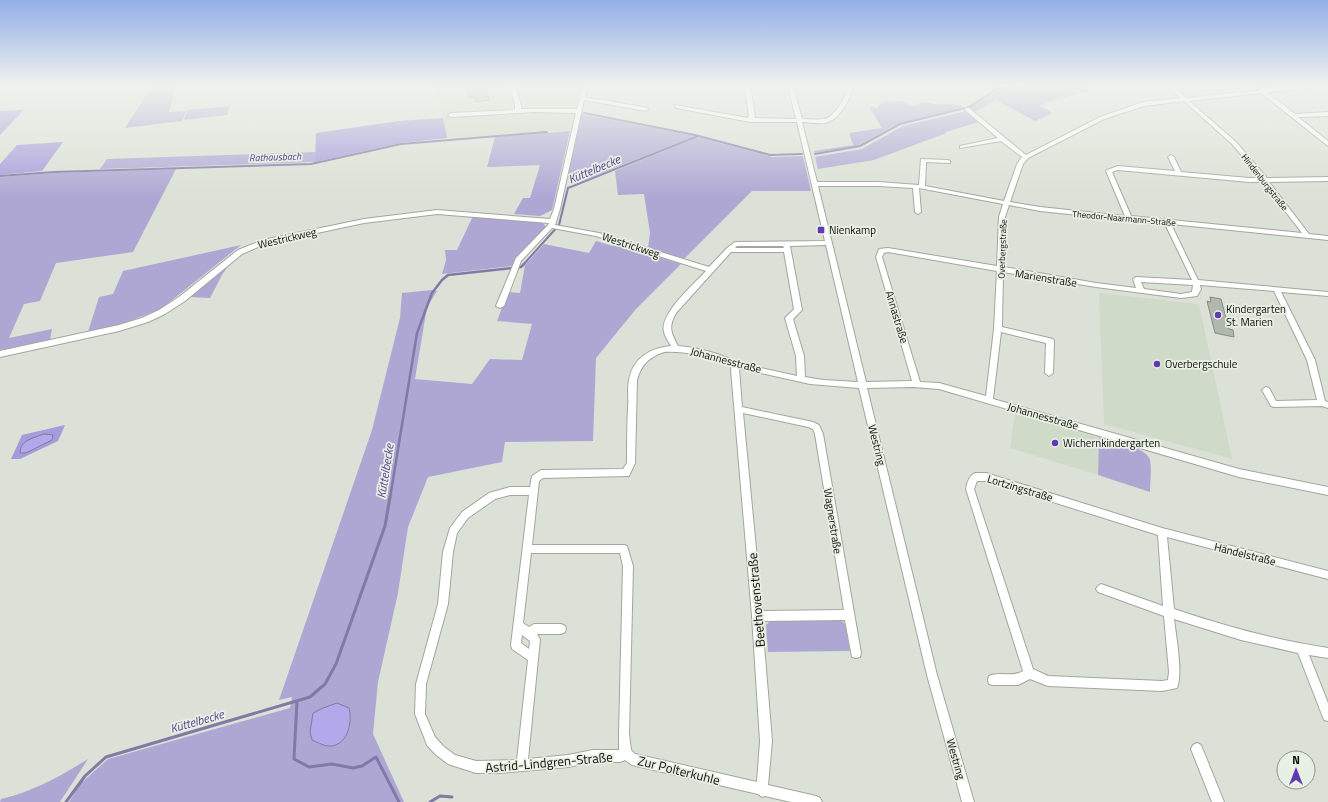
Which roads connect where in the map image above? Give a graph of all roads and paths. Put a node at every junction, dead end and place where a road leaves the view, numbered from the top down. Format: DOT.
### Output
graph roads {
  1 [pos="576,123"];
  2 [pos="801,123"];
  3 [pos="983,123"];
  4 [pos="1091,123"];
  5 [pos="1213,123"];
  6 [pos="1303,123"];
  7 [pos="1001,139"];
  8 [pos="1328,144"];
  9 [pos="962,147"];
  10 [pos="1026,157"];
  11 [pos="1171,157"];
  12 [pos="948,162"];
  13 [pos="1179,174"];
  14 [pos="1328,179"];
  15 [pos="1265,180"];
  16 [pos="814,184"];
  17 [pos="919,187"];
  18 [pos="1006,203"];
  19 [pos="918,212"];
  20 [pos="1129,218"];
  21 [pos="1167,222"];
  22 [pos="552,223"];
  23 [pos="1307,236"];
  24 [pos="1327,239"];
  25 [pos="828,244"];
  26 [pos="786,247"];
  27 [pos="881,251"];
  28 [pos="710,270"];
  29 [pos="1002,271"];
  30 [pos="1196,282"];
  31 [pos="1276,289"];
  32 [pos="1141,291"];
  33 [pos="1328,294"];
  34 [pos="500,306"];
  35 [pos="998,329"];
  36 [pos="675,347"];
  37 [pos="0,354"];
  38 [pos="736,365"];
  39 [pos="1049,373"];
  40 [pos="801,379"];
  41 [pos="917,384"];
  42 [pos="862,385"];
  43 [pos="1266,390"];
  44 [pos="989,400"];
  45 [pos="1325,404"];
  46 [pos="739,409"];
  47 [pos="533,491"];
  48 [pos="1328,491"];
  49 [pos="1162,532"];
  50 [pos="527,549"];
  51 [pos="1328,575"];
  52 [pos="1101,588"];
  53 [pos="1169,613"];
  54 [pos="849,615"];
  55 [pos="758,616"];
  56 [pos="518,625"];
  57 [pos="561,628"];
  58 [pos="530,634"];
  59 [pos="1301,650"];
  60 [pos="856,652"];
  61 [pos="1328,653"];
  62 [pos="533,658"];
  63 [pos="1029,673"];
  64 [pos="993,680"];
  65 [pos="1328,716"];
  66 [pos="1197,749"];
  67 [pos="626,753"];
  68 [pos="522,765"];
  69 [pos="762,790"];
  70 [pos="804,801"];
  71 [pos="816,802"];
  72 [pos="968,802"];
  73 [pos="1218,802"];
  1 -- 22 [label="street"];
  2 -- 16 [label="street, Westring"];
  3 -- 7 [label="street"];
  4 -- 10 [label="street"];
  5 -- 15 [label="street, Hindenburgstraße"];
  6 -- 8 [label="street"];
  7 -- 9 [label="street"];
  7 -- 10 [label="street"];
  10 -- 18 [label="street, Overbergstraße"];
  11 -- 13 [label="street"];
  12 -- 17 [label="street"];
  13 -- 15 [label="street"];
  13 -- 20 [label="street"];
  14 -- 15 [label="street"];
  15 -- 23 [label="street, Hindenburgstraße"];
  16 -- 17 [label="street, Theodor-Naarmann-Straße"];
  16 -- 25 [label="street, Westring"];
  17 -- 18 [label="street, Theodor-Naarmann-Straße"];
  17 -- 19 [label="street"];
  18 -- 20 [label="street, Theodor-Naarmann-Straße"];
  18 -- 29 [label="street, Overbergstraße"];
  20 -- 21 [label="street, Theodor-Naarmann-Straße"];
  21 -- 23 [label="street, Theodor-Naarmann-Straße"];
  21 -- 30 [label="street"];
  22 -- 28 [label="street, Westrickweg"];
  22 -- 34 [label="street"];
  22 -- 37 [label="street, Westrickweg"];
  23 -- 24 [label="street, Theodor-Naarmann-Straße"];
  25 -- 26 [label="street"];
  25 -- 42 [label="street, Westring"];
  26 -- 28 [label="street"];
  26 -- 40 [label="street"];
  27 -- 29 [label="street, Marienstraße"];
  27 -- 41 [label="street, Annastraße"];
  28 -- 36 [label="street"];
  29 -- 32 [label="street, Marienstraße"];
  29 -- 35 [label="street, Overbergstraße"];
  30 -- 31 [label="street"];
  30 -- 32 [label="street, Marienstraße"];
  30 -- 32 [label="street"];
  31 -- 33 [label="street"];
  31 -- 45 [label="street"];
  35 -- 39 [label="street"];
  35 -- 44 [label="street, Overbergstraße"];
  36 -- 38 [label="street, Johannesstraße"];
  36 -- 47 [label="street"];
  38 -- 40 [label="street, Johannesstraße"];
  38 -- 46 [label="street, Beethovenstraße"];
  40 -- 42 [label="street, Johannesstraße"];
  41 -- 42 [label="street, Johannesstraße"];
  41 -- 44 [label="street, Johannesstraße"];
  42 -- 72 [label="street, Westring"];
  43 -- 45 [label="street"];
  44 -- 48 [label="street, Johannesstraße"];
  46 -- 54 [label="street, Wagnerstraße"];
  46 -- 55 [label="street, Beethovenstraße"];
  47 -- 50 [label="street"];
  47 -- 68 [label="street, Astrid-Lindgren-Straße"];
  49 -- 51 [label="street, Händelstraße"];
  49 -- 53 [label="street"];
  49 -- 63 [label="street, Lortzingstraße"];
  50 -- 56 [label="street"];
  50 -- 67 [label="street, Zur Polterkuhle"];
  52 -- 53 [label="street"];
  53 -- 59 [label="street"];
  53 -- 63 [label="street"];
  54 -- 55 [label="street"];
  54 -- 60 [label="street, Wagnerstraße"];
  55 -- 69 [label="street, Beethovenstraße"];
  56 -- 58 [label="street"];
  56 -- 62 [label="street"];
  57 -- 58 [label="street"];
  58 -- 62 [label="street"];
  59 -- 61 [label="street"];
  59 -- 65 [label="street"];
  62 -- 68 [label="street"];
  63 -- 64 [label="street"];
  66 -- 73 [label="street"];
  67 -- 68 [label="street, Astrid-Lindgren-Straße"];
  67 -- 69 [label="street, Zur Polterkuhle"];
  69 -- 70 [label="street, Zur Polterkuhle"];
  70 -- 71 [label="street, Zur Polterkuhle"];
}
